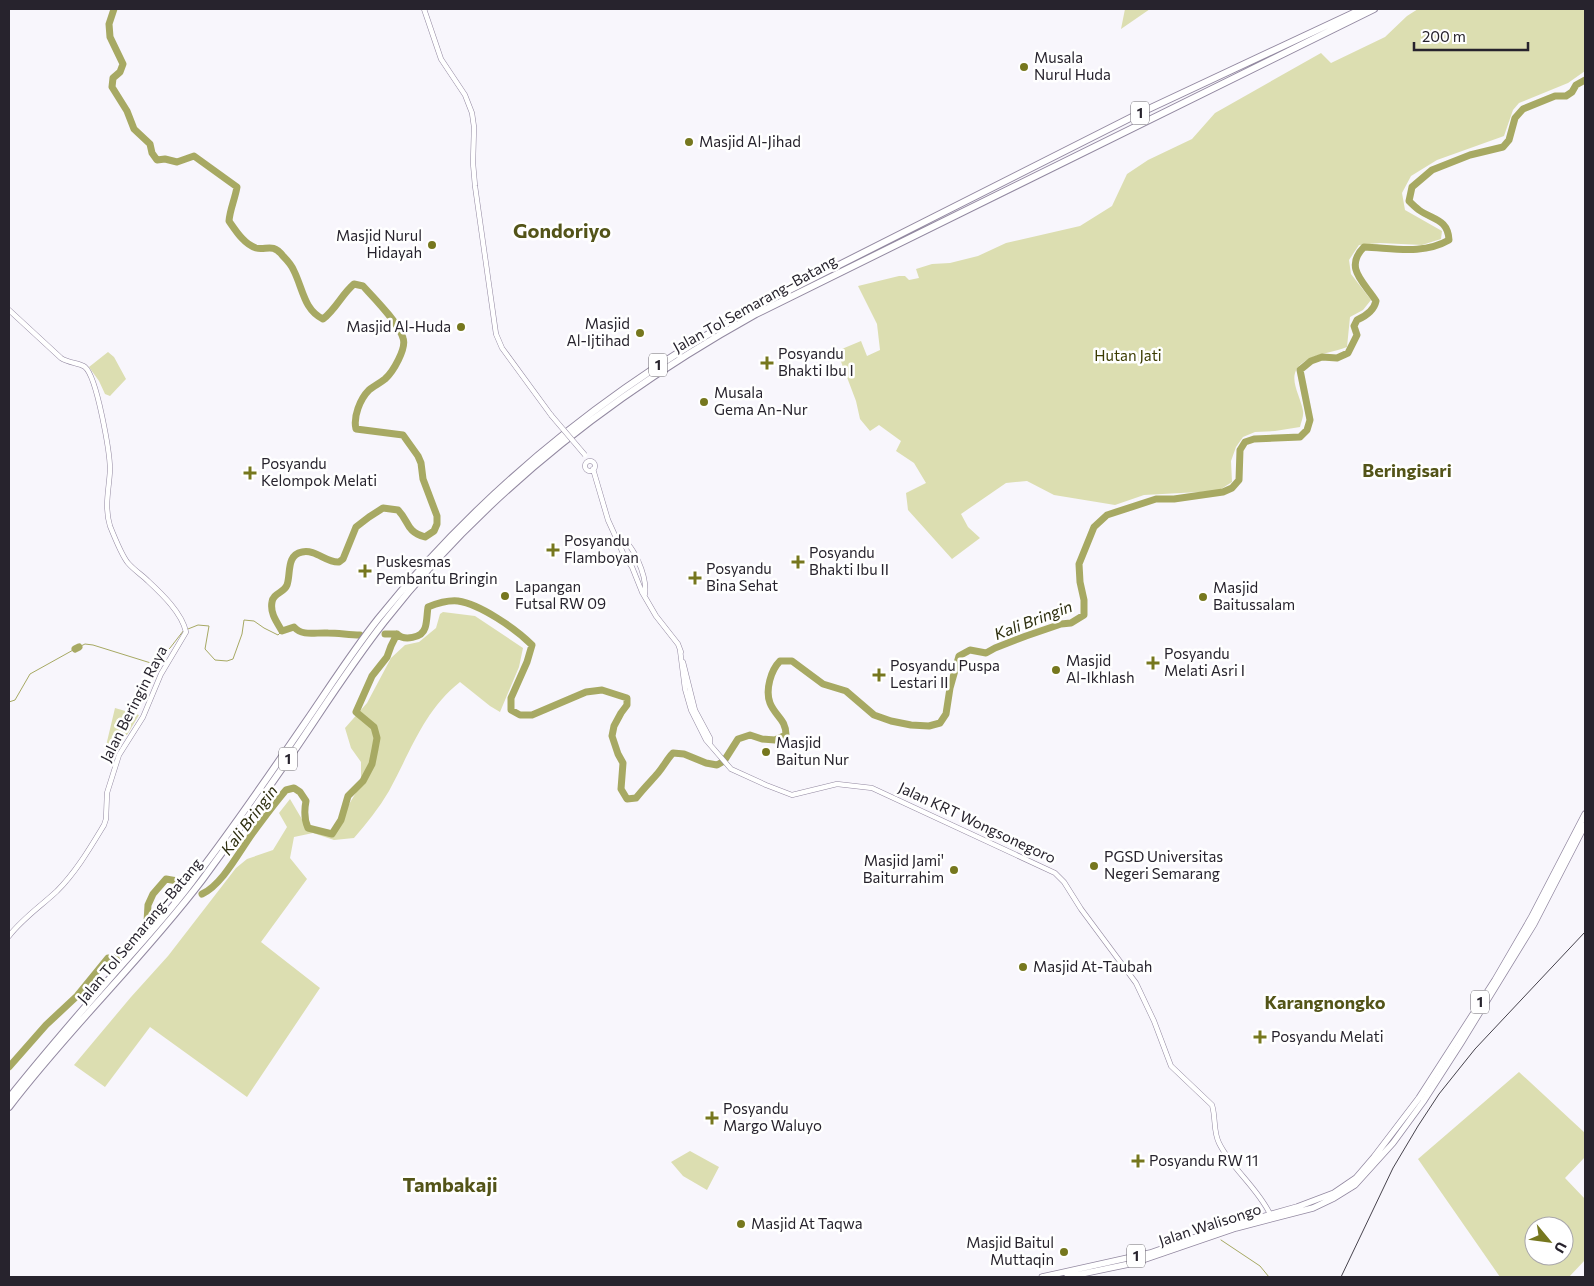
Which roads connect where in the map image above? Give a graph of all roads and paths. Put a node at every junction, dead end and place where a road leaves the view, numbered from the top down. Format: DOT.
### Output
graph roads {
  1 [pos="424,9"];
  2 [pos="1362,9"];
  3 [pos="1374,9"];
  4 [pos="9,310"];
  5 [pos="590,460"];
  6 [pos="593,469"];
  7 [pos="617,536"];
  8 [pos="645,594"];
  9 [pos="369,637"];
  10 [pos="1585,814"];
  11 [pos="1585,825"];
  12 [pos="188,893"];
  13 [pos="9,936"];
  14 [pos="9,1098"];
  15 [pos="9,1108"];
  16 [pos="1272,1216"];
  17 [pos="1236,1226"];
  18 [pos="1042,1277"];
  19 [pos="1067,1277"];
  1 -- 5 [label="street, bridge"];
  2 -- 9 [label="highway, Jalan Tol Semarang–Batang / 1"];
  3 -- 9 [label="highway, Jalan Tol Semarang–Batang / 1"];
  4 -- 13 [label="street, Jalan Beringin Raya"];
  5 -- 6 [label="street"];
  5 -- 6 [label="street"];
  6 -- 7 [label="street, Jalan KRT Wongsonegoro"];
  7 -- 8 [label="street, Jalan KRT Wongsonegoro"];
  7 -- 8 [label="street, Jalan KRT Wongsonegoro"];
  8 -- 16 [label="street, Jalan KRT Wongsonegoro"];
  9 -- 12 [label="highway, Jalan Tol Semarang–Batang / 1"];
  10 -- 16 [label="highway, 1"];
  11 -- 16 [label="highway, 1"];
  12 -- 14 [label="highway, Jalan Tol Semarang–Batang / 1"];
  12 -- 15 [label="highway, Jalan Tol Semarang–Batang / 1"];
  16 -- 17 [label="highway, Jalan Walisongo / 1"];
  17 -- 18 [label="highway, Jalan Walisongo / 1"];
  17 -- 19 [label="highway, Jalan Walisongo / 1"];
}
